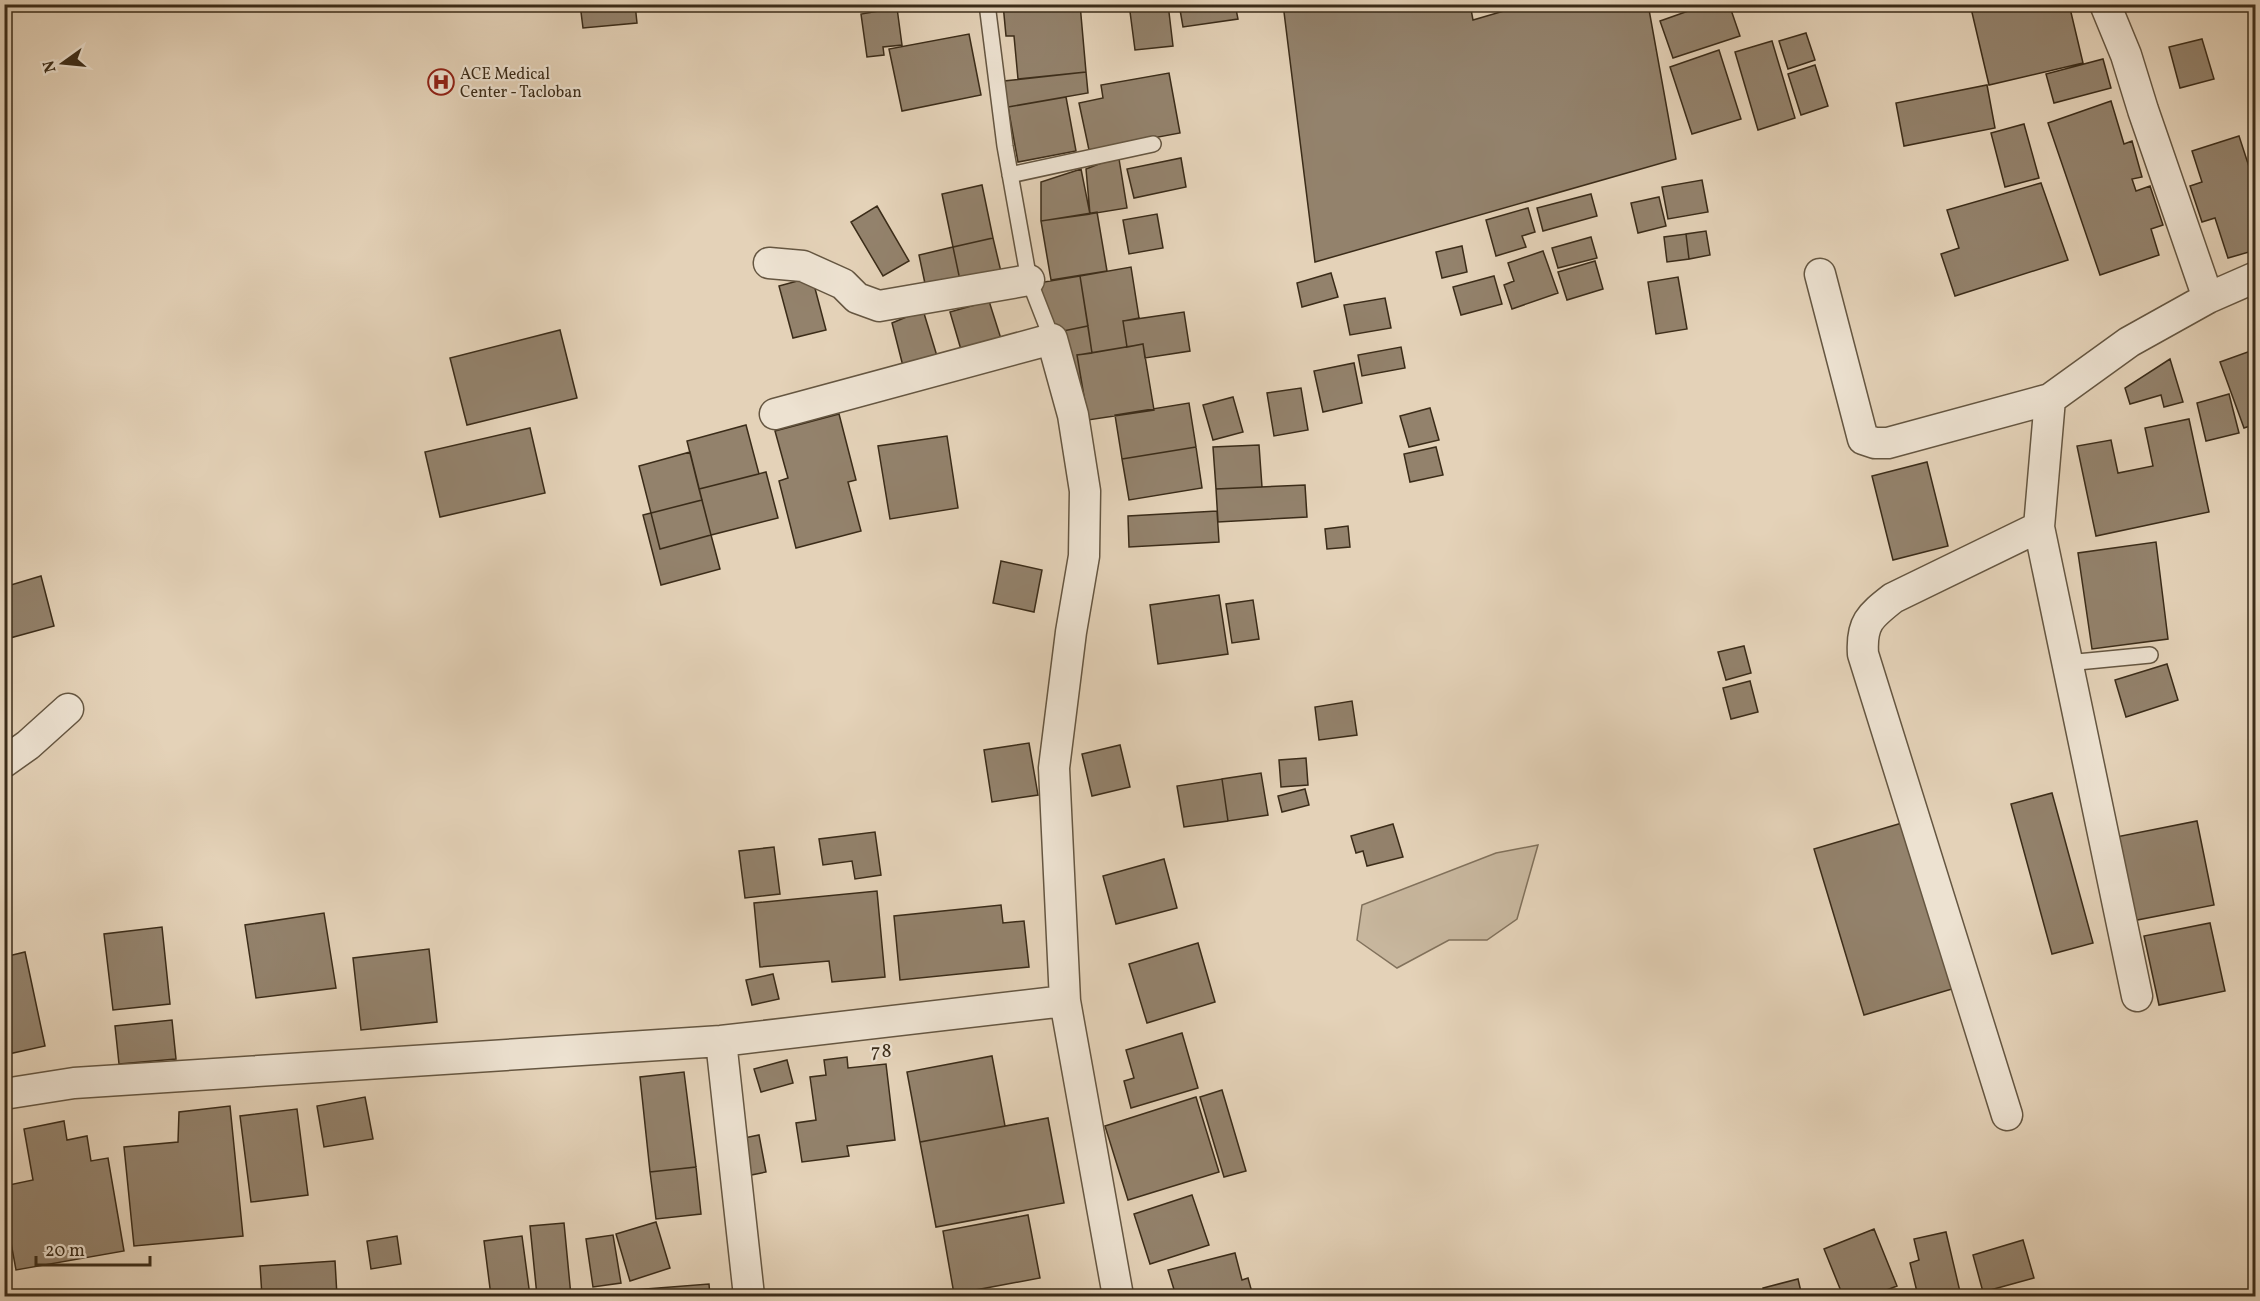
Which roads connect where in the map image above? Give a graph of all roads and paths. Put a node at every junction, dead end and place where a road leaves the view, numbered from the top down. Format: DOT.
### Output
graph roads {
  1 [pos="987,4"];
  2 [pos="2105,4"];
  3 [pos="1153,144"];
  4 [pos="1010,176"];
  5 [pos="769,263"];
  6 [pos="1820,274"];
  7 [pos="2256,277"];
  8 [pos="1029,280"];
  9 [pos="2208,298"];
  10 [pos="1052,339"];
  11 [pos="2050,399"];
  12 [pos="775,414"];
  13 [pos="2039,527"];
  14 [pos="2150,655"];
  15 [pos="2067,663"];
  16 [pos="68,710"];
  17 [pos="4,762"];
  18 [pos="2137,996"];
  19 [pos="1065,1001"];
  20 [pos="721,1041"];
  21 [pos="4,1094"];
  22 [pos="2007,1115"];
  23 [pos="749,1296"];
  24 [pos="1118,1296"];
  1 -- 4 [label="lane"];
  2 -- 9 [label="street"];
  3 -- 4 [label="lane"];
  4 -- 8 [label="lane"];
  5 -- 8 [label="street"];
  6 -- 11 [label="street"];
  7 -- 9 [label="street"];
  8 -- 10 [label="lane"];
  9 -- 11 [label="street"];
  10 -- 12 [label="street"];
  10 -- 19 [label="street"];
  11 -- 13 [label="street"];
  13 -- 15 [label="street"];
  13 -- 22 [label="street"];
  14 -- 15 [label="lane"];
  15 -- 18 [label="street"];
  16 -- 17 [label="street"];
  19 -- 20 [label="street"];
  19 -- 24 [label="street"];
  20 -- 21 [label="street"];
  20 -- 23 [label="street"];
}
